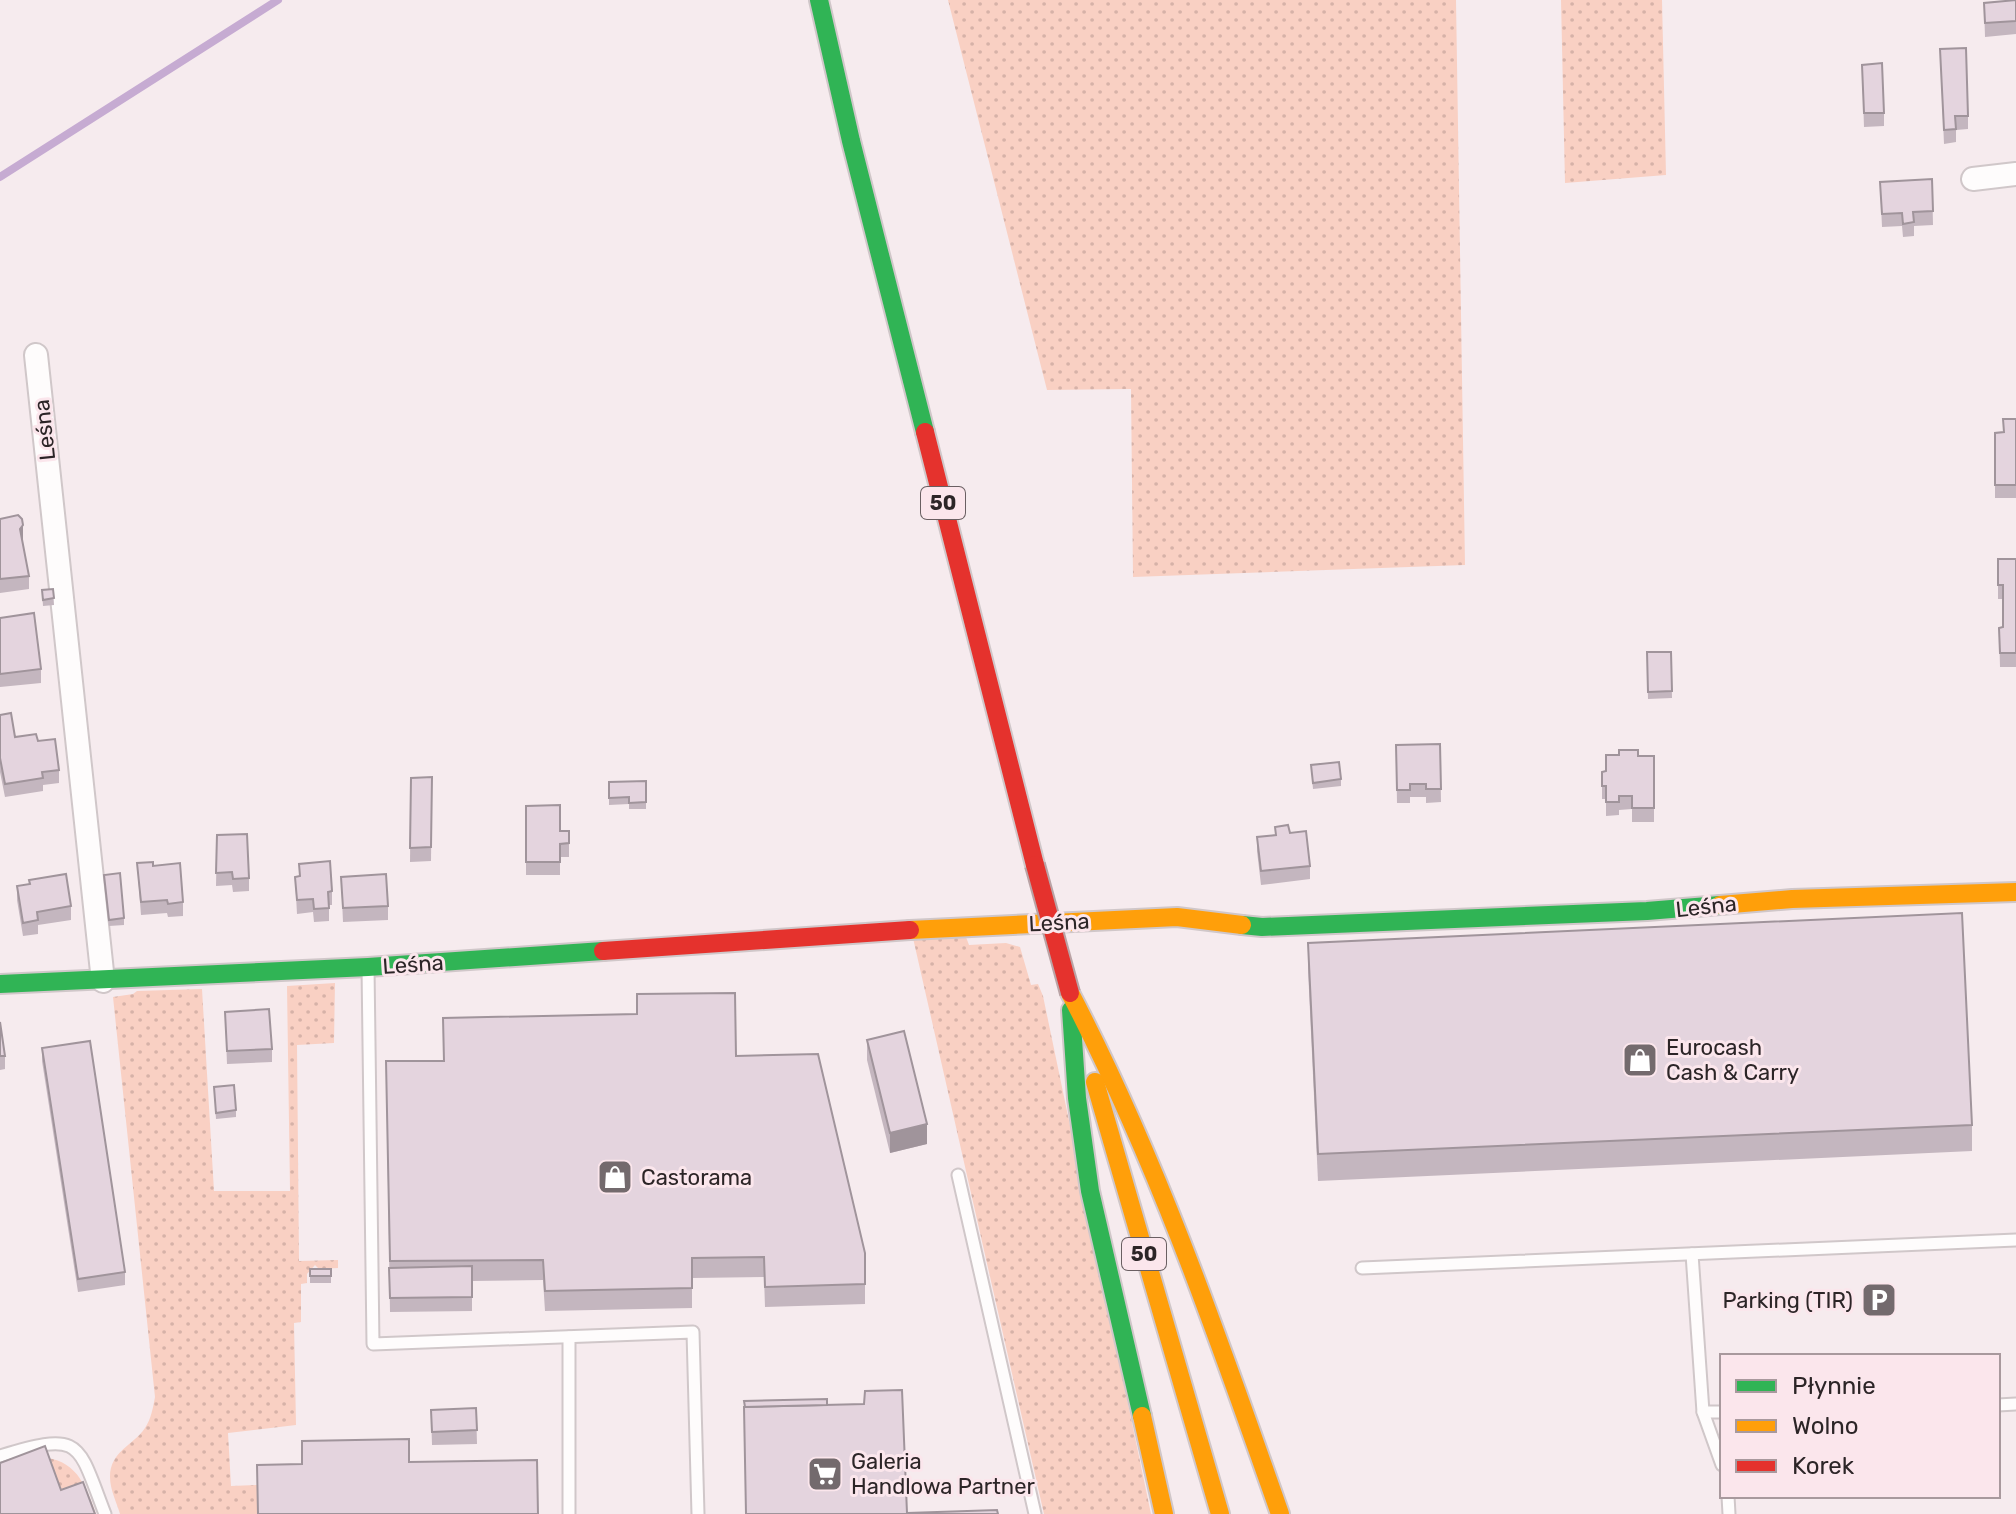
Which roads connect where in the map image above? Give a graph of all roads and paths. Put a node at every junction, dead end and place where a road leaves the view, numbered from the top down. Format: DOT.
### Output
graph roads {
  1 [pos="819,0"];
  2 [pos="2016,174"];
  3 [pos="1973,179"];
  4 [pos="36,355"];
  5 [pos="2016,892"];
  6 [pos="368,967"];
  7 [pos="103,981"];
  8 [pos="0,984"];
  9 [pos="1070,993"];
  10 [pos="958,1175"];
  11 [pos="2016,1240"];
  12 [pos="1692,1254"];
  13 [pos="1362,1268"];
  14 [pos="569,1337"];
  15 [pos="1703,1412"];
  16 [pos="1720,1412"];
  17 [pos="0,1456"];
  18 [pos="1720,1459"];
  19 [pos="105,1514"];
  20 [pos="569,1514"];
  21 [pos="698,1514"];
  22 [pos="1035,1514"];
  23 [pos="1164,1514"];
  24 [pos="1220,1514"];
  25 [pos="1280,1514"];
  1 -- 9 [label="main road, 50, bridge"];
  2 -- 3 [label="street"];
  4 -- 7 [label="street, Leśna"];
  5 -- 6 [label="main road, Leśna"];
  6 -- 7 [label="main road, Leśna"];
  6 -- 14 [label="lane"];
  7 -- 8 [label="main road, Leśna"];
  9 -- 23 [label="main road"];
  9 -- 24 [label="main road, 50"];
  9 -- 25 [label="main road"];
  10 -- 22 [label="lane"];
  11 -- 12 [label="lane"];
  12 -- 13 [label="lane"];
  12 -- 15 [label="lane"];
  14 -- 20 [label="lane"];
  14 -- 21 [label="lane"];
  15 -- 16 [label="lane"];
  15 -- 18 [label="lane"];
  17 -- 19 [label="lane"];
}
